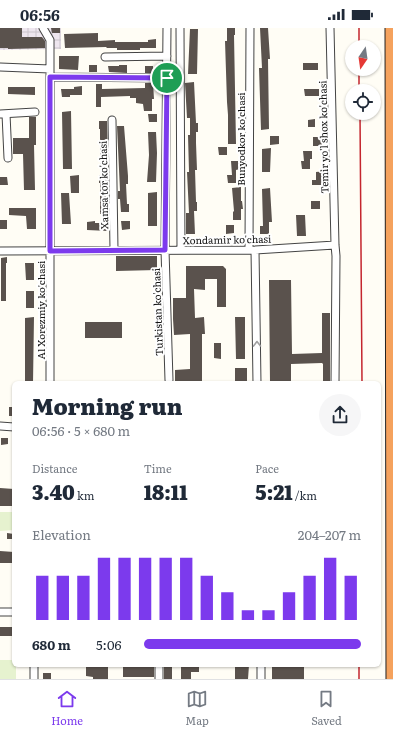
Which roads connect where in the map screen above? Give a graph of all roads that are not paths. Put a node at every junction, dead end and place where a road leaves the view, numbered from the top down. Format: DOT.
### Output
graph roads {
  1 [pos="43,28"];
  2 [pos="167,28"];
  3 [pos="180,28"];
  4 [pos="250,28"];
  5 [pos="330,28"];
  6 [pos="391,28"];
  7 [pos="392,55"];
  8 [pos="167,56"];
  9 [pos="105,57"];
  10 [pos="0,67"];
  11 [pos="50,73"];
  12 [pos="167,78"];
  13 [pos="35,112"];
  14 [pos="3,114"];
  15 [pos="112,120"];
  16 [pos="8,158"];
  17 [pos="335,245"];
  18 [pos="252,249"];
  19 [pos="114,250"];
  20 [pos="165,250"];
  21 [pos="181,250"];
  22 [pos="0,251"];
  23 [pos="50,251"];
  24 [pos="169,380"];
  25 [pos="50,381"];
  26 [pos="257,381"];
  27 [pos="335,381"];
  28 [pos="0,426"];
  29 [pos="12,426"];
  30 [pos="0,612"];
  31 [pos="12,612"];
  32 [pos="34,667"];
  33 [pos="159,667"];
  34 [pos="261,667"];
  35 [pos="34,679"];
  36 [pos="159,679"];
  37 [pos="261,679"];
  38 [pos="392,679"];
  1 -- 11 [label="street, Al Xorezmiy ko'chasi"];
  2 -- 8 [label="street, Turkistan ko'chasi"];
  3 -- 21 [label="street"];
  4 -- 18 [label="street, Bunyodkor ko'chasi"];
  5 -- 17 [label="street, Temir yo'l shox ko'chasi"];
  6 -- 7 [label="highway"];
  7 -- 38 [label="highway"];
  8 -- 9 [label="street"];
  8 -- 12 [label="street, Turkistan ko'chasi"];
  10 -- 11 [label="street"];
  11 -- 12 [label="street"];
  11 -- 23 [label="street, Al Xorezmiy ko'chasi"];
  12 -- 20 [label="street, Turkistan ko'chasi"];
  13 -- 14 [label="street"];
  14 -- 16 [label="street"];
  15 -- 19 [label="street, Xamsa tor ko'chasi"];
  17 -- 18 [label="street, Xondamir ko'chasi"];
  17 -- 27 [label="street, Temir yo'l shox ko'chasi"];
  18 -- 21 [label="street, Xondamir ko'chasi"];
  26 -- 18 [label="street, Bunyodkor ko'chasi, one-way"];
  19 -- 20 [label="street, Xondamir ko'chasi"];
  19 -- 23 [label="street, Xondamir ko'chasi"];
  20 -- 21 [label="street, Xondamir ko'chasi"];
  20 -- 24 [label="street, Turkistan ko'chasi"];
  22 -- 23 [label="street, Xondamir ko'chasi"];
  23 -- 25 [label="street, Al Xorezmiy ko'chasi"];
  28 -- 29 [label="street"];
  30 -- 31 [label="street"];
  32 -- 35 [label="street"];
  33 -- 36 [label="street"];
  34 -- 37 [label="street"];
}
